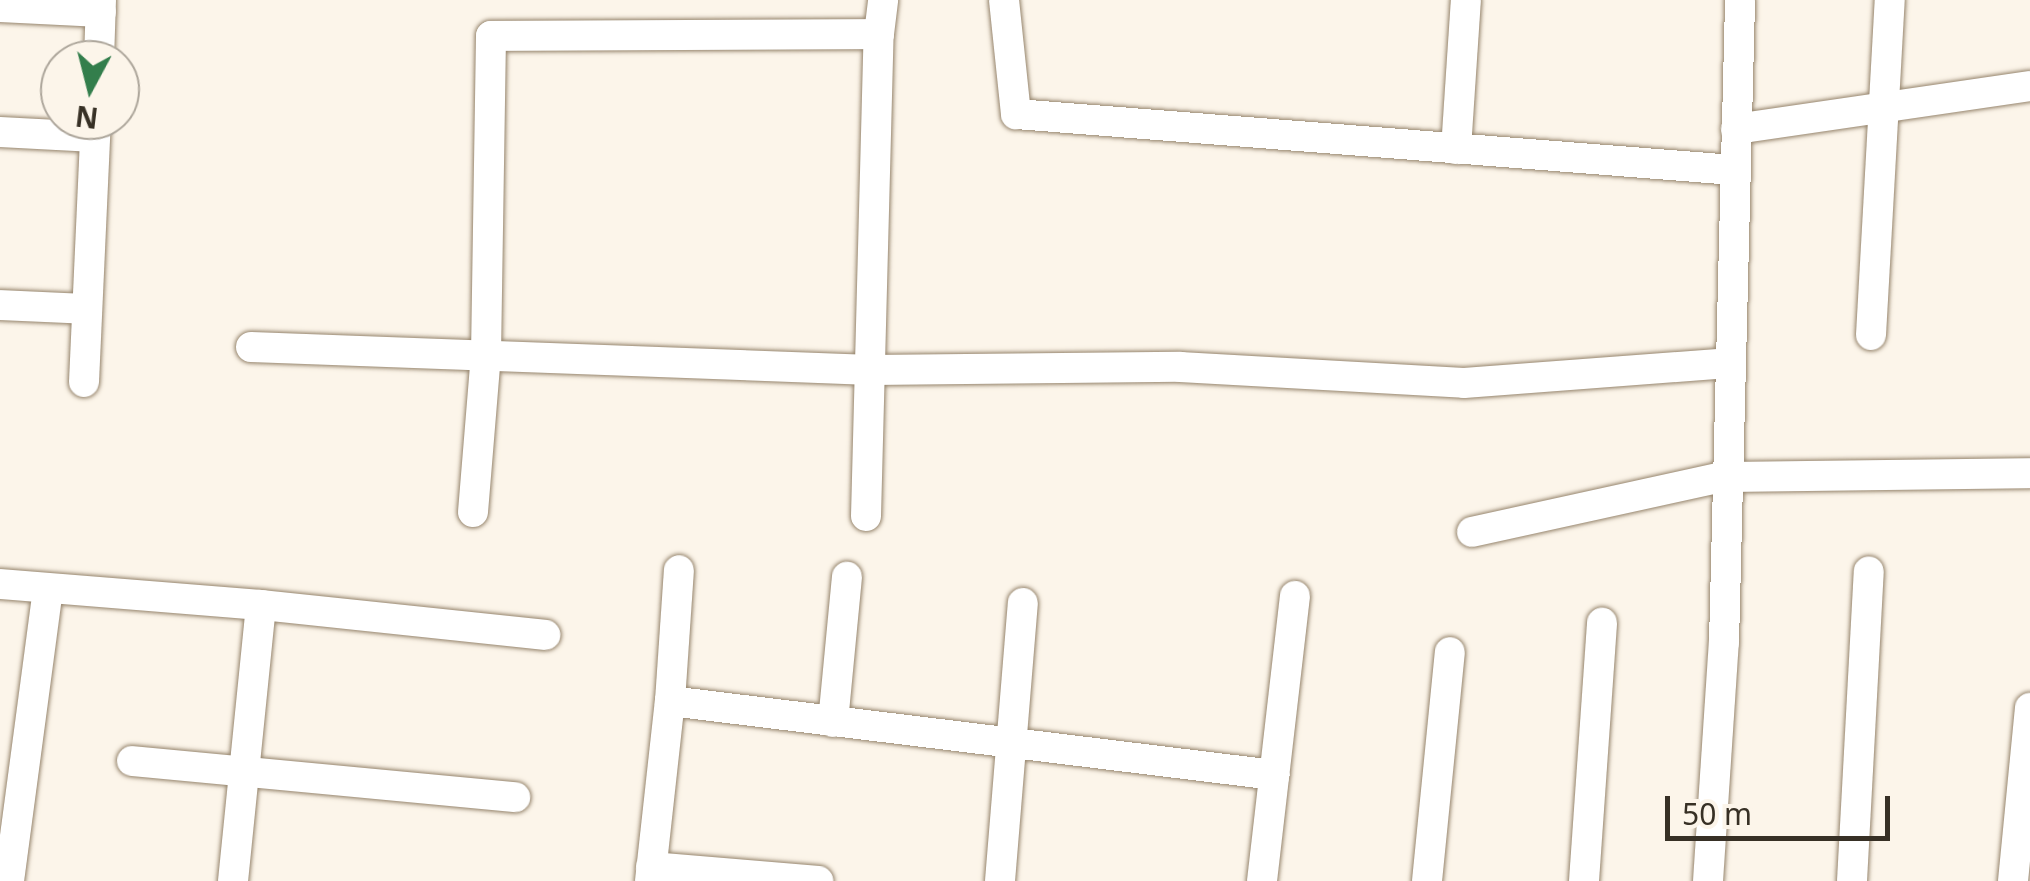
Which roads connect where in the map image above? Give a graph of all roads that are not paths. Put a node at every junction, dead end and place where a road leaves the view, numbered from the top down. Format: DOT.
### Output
graph roads {
  1 [pos="883,0"];
  2 [pos="1004,0"];
  3 [pos="1466,0"];
  4 [pos="1740,0"];
  5 [pos="1890,0"];
  6 [pos="101,6"];
  7 [pos="0,7"];
  8 [pos="879,34"];
  9 [pos="100,40"];
  10 [pos="2030,86"];
  11 [pos="1884,109"];
  12 [pos="1736,129"];
  13 [pos="40,130"];
  14 [pos="0,132"];
  15 [pos="95,140"];
  16 [pos="1456,149"];
  17 [pos="1734,170"];
  18 [pos="0,305"];
  19 [pos="87,309"];
  20 [pos="1871,335"];
  21 [pos="250,347"];
  22 [pos="486,355"];
  23 [pos="1728,363"];
  24 [pos="872,370"];
  25 [pos="84,382"];
  26 [pos="2030,473"];
  27 [pos="1724,478"];
  28 [pos="473,512"];
  29 [pos="866,516"];
  30 [pos="1472,532"];
  31 [pos="679,570"];
  32 [pos="1869,571"];
  33 [pos="848,577"];
  34 [pos="0,584"];
  35 [pos="48,589"];
  36 [pos="1295,596"];
  37 [pos="1023,604"];
  38 [pos="261,605"];
  39 [pos="1602,623"];
  40 [pos="546,635"];
  41 [pos="1450,652"];
  42 [pos="670,701"];
  43 [pos="2030,708"];
  44 [pos="833,722"];
  45 [pos="1012,746"];
  46 [pos="13,752"];
  47 [pos="132,761"];
  48 [pos="244,772"];
  49 [pos="1274,775"];
  50 [pos="515,797"];
  51 [pos="651,874"];
  52 [pos="9,881"];
  53 [pos="232,881"];
  54 [pos="818,881"];
  55 [pos="1000,881"];
  56 [pos="1262,881"];
  57 [pos="1427,881"];
  58 [pos="1584,881"];
  59 [pos="1708,881"];
  60 [pos="1852,881"];
  61 [pos="2013,881"];
  1 -- 8 [label="street"];
  2 -- 16 [label="street"];
  3 -- 16 [label="street"];
  4 -- 12 [label="street"];
  5 -- 11 [label="street"];
  6 -- 7 [label="street"];
  6 -- 9 [label="street"];
  8 -- 22 [label="street"];
  8 -- 24 [label="street"];
  10 -- 11 [label="street"];
  11 -- 12 [label="street"];
  11 -- 20 [label="street"];
  12 -- 17 [label="street"];
  13 -- 14 [label="street"];
  15 -- 19 [label="street"];
  16 -- 17 [label="street"];
  17 -- 23 [label="street"];
  18 -- 19 [label="street"];
  19 -- 25 [label="street"];
  21 -- 22 [label="street"];
  22 -- 24 [label="street"];
  22 -- 28 [label="street"];
  23 -- 24 [label="street"];
  23 -- 27 [label="street"];
  24 -- 29 [label="street"];
  26 -- 27 [label="street"];
  27 -- 30 [label="street"];
  27 -- 59 [label="street"];
  31 -- 42 [label="street"];
  32 -- 60 [label="street"];
  33 -- 44 [label="street"];
  34 -- 35 [label="street"];
  35 -- 38 [label="street"];
  35 -- 46 [label="street"];
  36 -- 49 [label="street"];
  37 -- 45 [label="street"];
  38 -- 40 [label="street"];
  38 -- 48 [label="street"];
  39 -- 58 [label="street"];
  41 -- 57 [label="street"];
  42 -- 44 [label="street"];
  42 -- 51 [label="street"];
  43 -- 61 [label="street"];
  44 -- 45 [label="street"];
  45 -- 49 [label="street"];
  45 -- 55 [label="street"];
  46 -- 52 [label="street"];
  47 -- 48 [label="street"];
  48 -- 50 [label="street"];
  48 -- 53 [label="street"];
  49 -- 56 [label="street"];
  51 -- 54 [label="street"];
}
